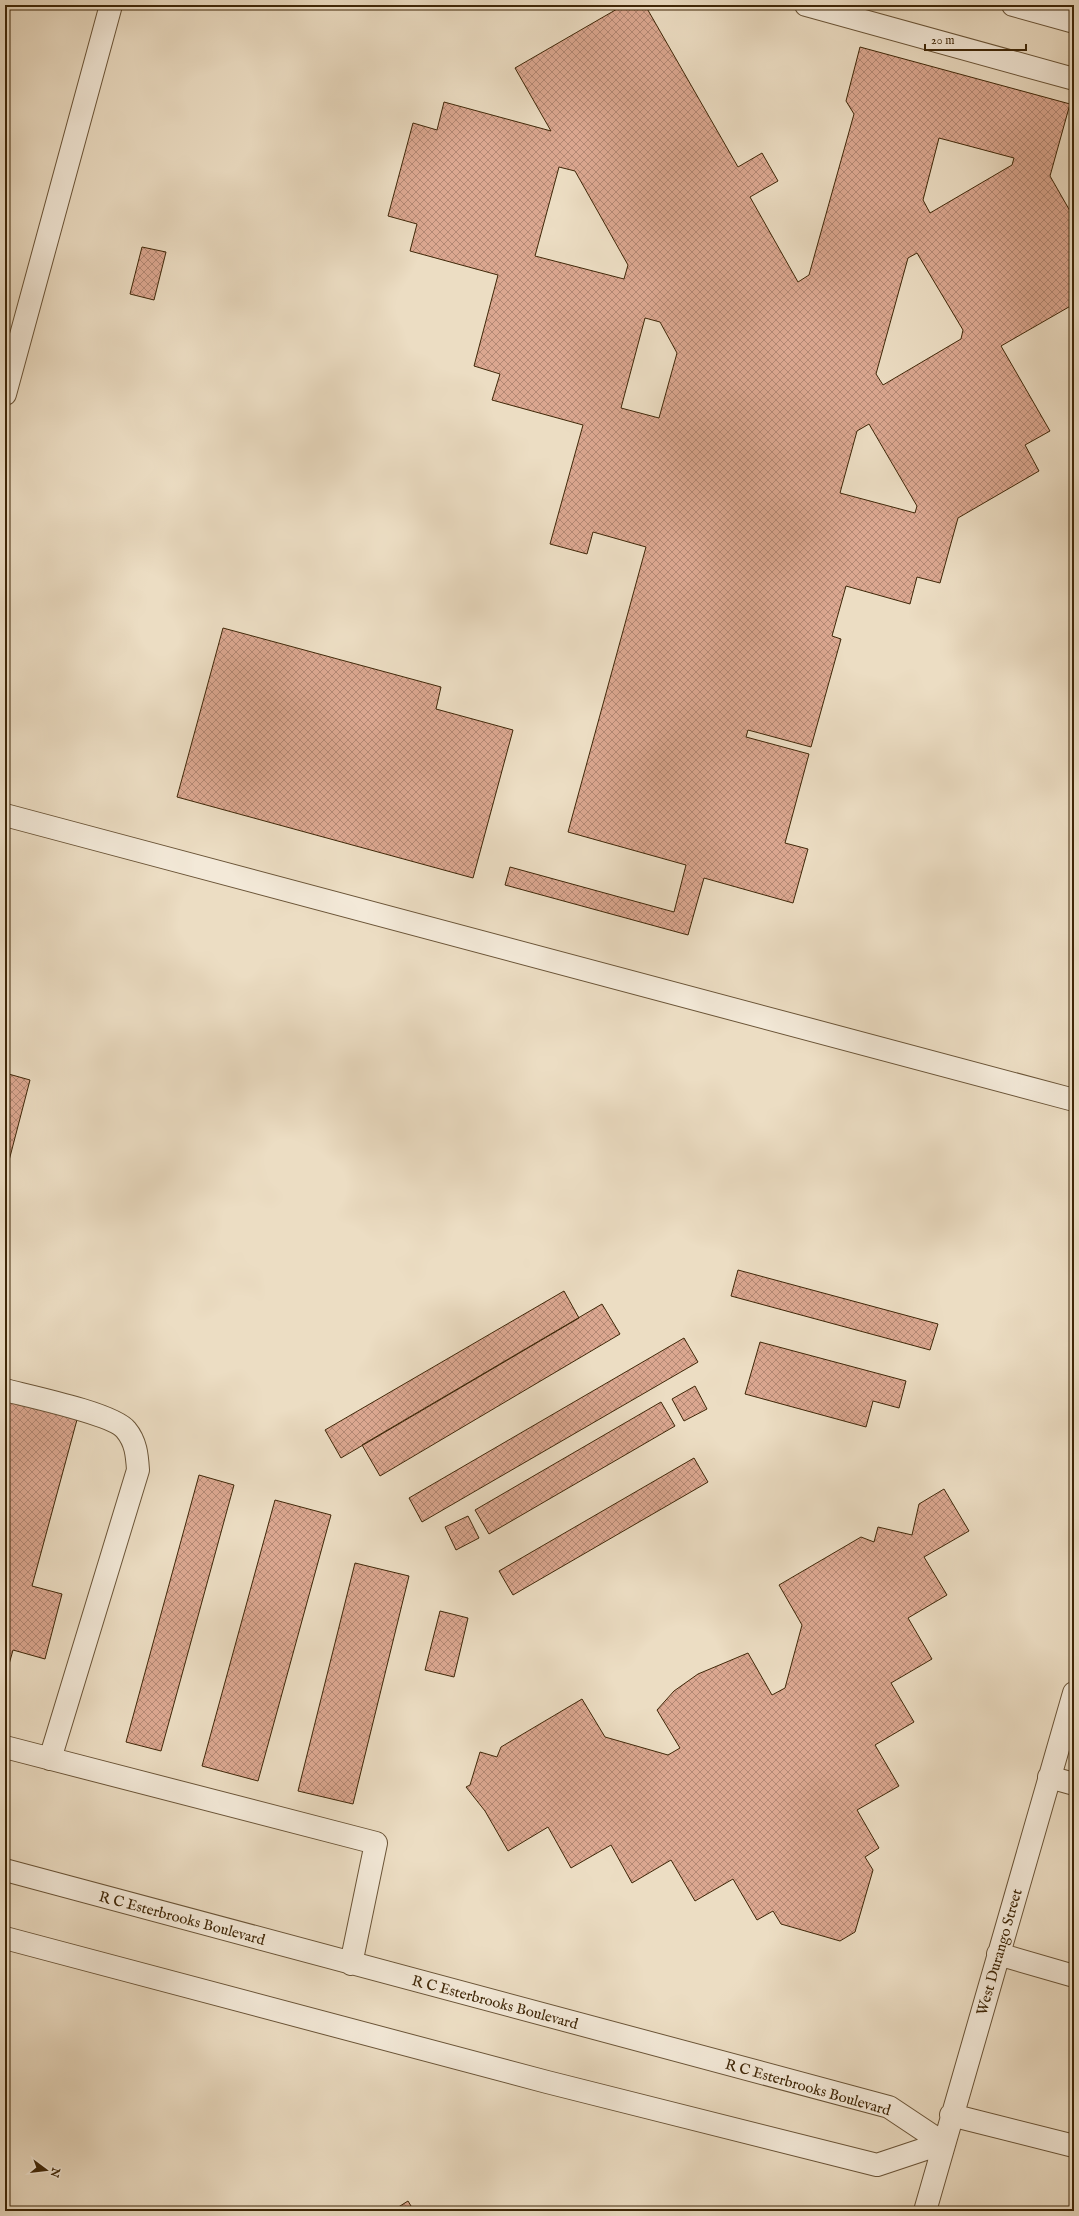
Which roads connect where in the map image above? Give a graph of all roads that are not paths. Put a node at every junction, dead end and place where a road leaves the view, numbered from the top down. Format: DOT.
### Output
graph roads {
  1 [pos="111,5"];
  2 [pos="806,5"];
  3 [pos="1013,5"];
  4 [pos="1074,22"];
  5 [pos="1074,78"];
  6 [pos="5,394"];
  7 [pos="5,815"];
  8 [pos="1074,1100"];
  9 [pos="5,1390"];
  10 [pos="1074,1693"];
  11 [pos="5,1747"];
  12 [pos="50,1759"];
  13 [pos="1049,1777"];
  14 [pos="1074,1784"];
  15 [pos="5,1870"];
  16 [pos="5,1938"];
  17 [pos="998,1954"];
  18 [pos="351,1964"];
  19 [pos="1074,1976"];
  20 [pos="952,2115"];
  21 [pos="943,2143"];
  22 [pos="1074,2146"];
  23 [pos="925,2211"];
  1 -- 6 [label="street"];
  2 -- 5 [label="street"];
  3 -- 4 [label="street"];
  7 -- 8 [label="street"];
  9 -- 12 [label="street"];
  10 -- 13 [label="street, West Durango Street"];
  11 -- 12 [label="street"];
  12 -- 18 [label="street"];
  13 -- 14 [label="street"];
  13 -- 17 [label="street, West Durango Street"];
  15 -- 18 [label="street, R C Esterbrooks Boulevard"];
  16 -- 21 [label="street"];
  17 -- 19 [label="street"];
  17 -- 20 [label="street, West Durango Street"];
  18 -- 21 [label="street, R C Esterbrooks Boulevard"];
  20 -- 21 [label="street, West Durango Street"];
  20 -- 22 [label="street"];
  21 -- 23 [label="street, West Durango Street"];
}
